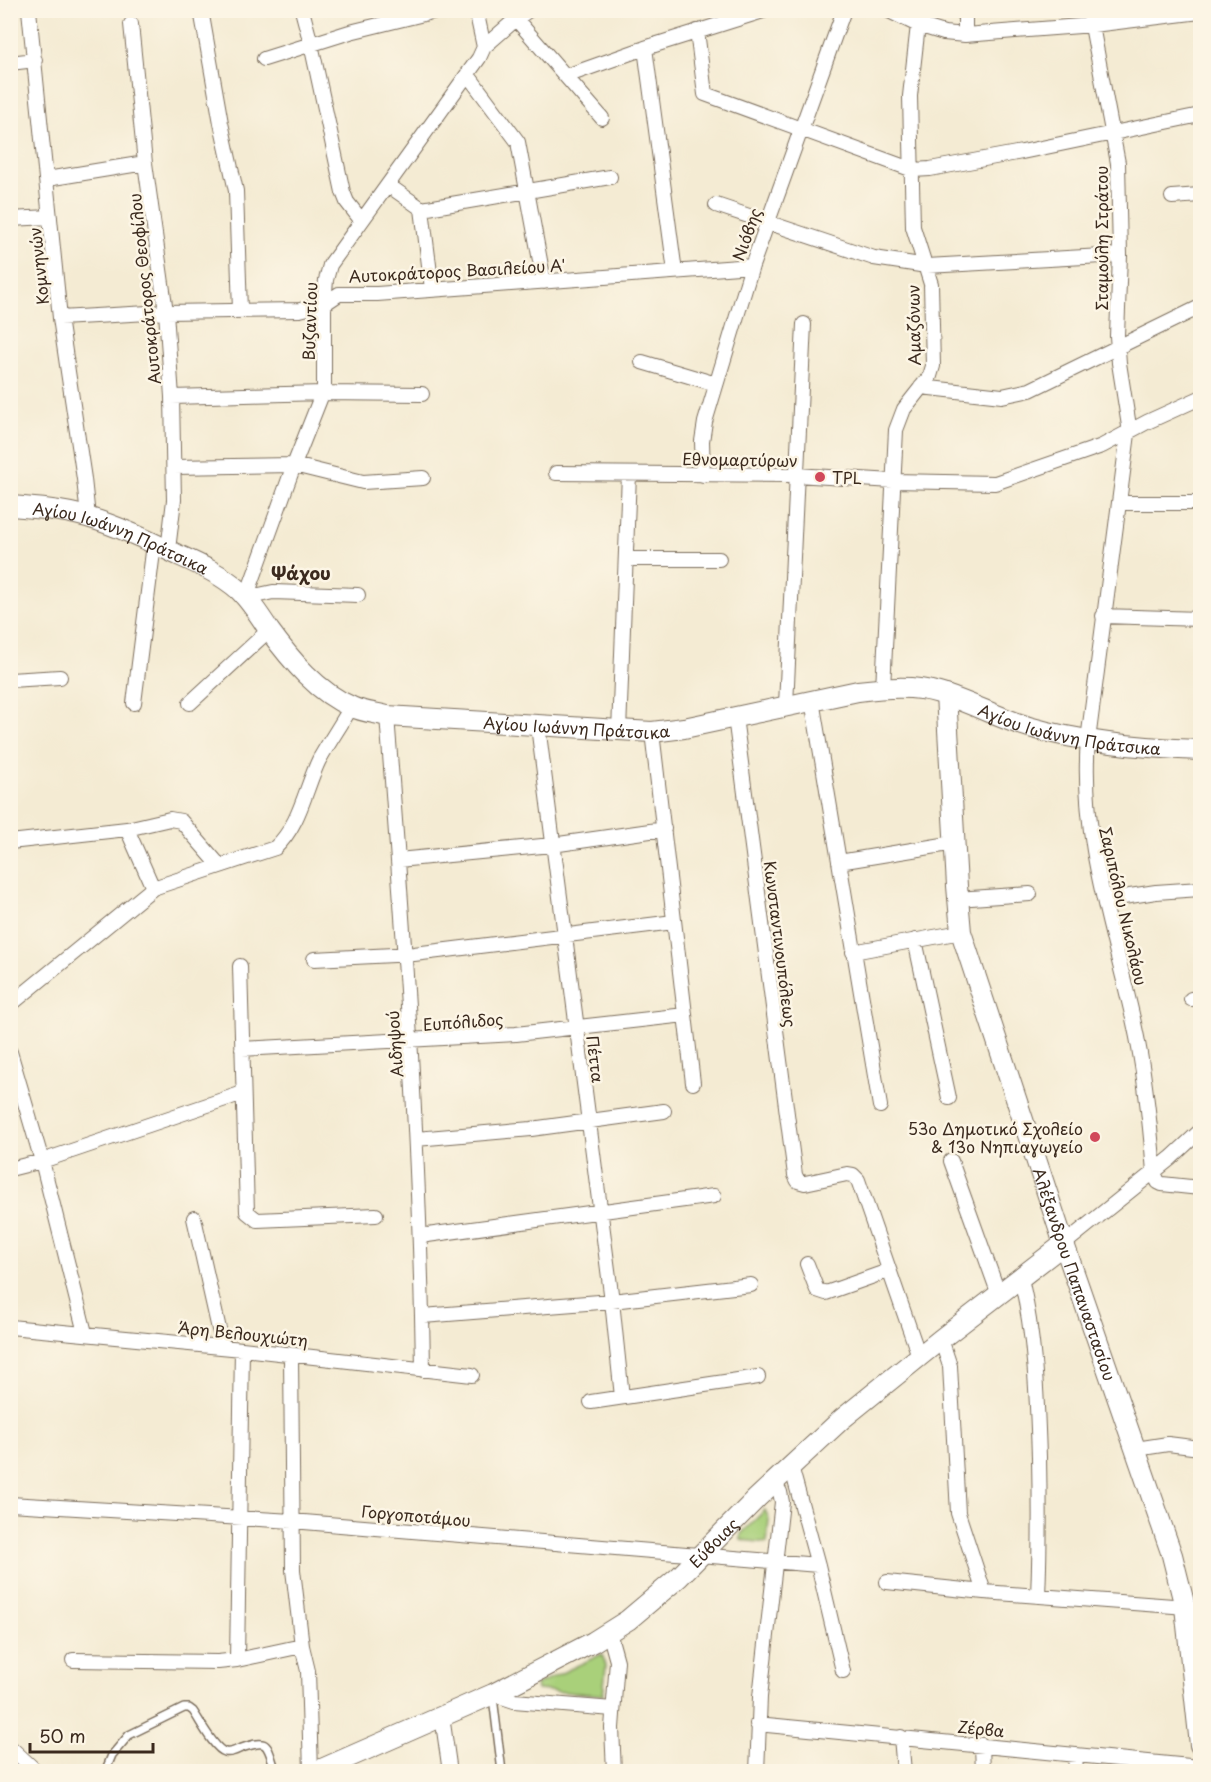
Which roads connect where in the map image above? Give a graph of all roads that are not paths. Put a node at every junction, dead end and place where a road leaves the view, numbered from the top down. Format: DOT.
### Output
graph roads {
  1 [pos="29,10"];
  2 [pos="201,10"];
  3 [pos="302,10"];
  4 [pos="440,10"];
  5 [pos="476,10"];
  6 [pos="529,10"];
  7 [pos="766,10"];
  8 [pos="844,10"];
  9 [pos="965,10"];
  10 [pos="1089,10"];
  11 [pos="887,11"];
  12 [pos="1200,12"];
  13 [pos="516,19"];
  14 [pos="131,24"];
  15 [pos="918,25"];
  16 [pos="1093,25"];
  17 [pos="697,31"];
  18 [pos="965,35"];
  19 [pos="311,44"];
  20 [pos="484,46"];
  21 [pos="645,48"];
  22 [pos="264,59"];
  23 [pos="35,60"];
  24 [pos="10,63"];
  25 [pos="468,75"];
  26 [pos="566,76"];
  27 [pos="1200,115"];
  28 [pos="602,118"];
  29 [pos="801,130"];
  30 [pos="1113,135"];
  31 [pos="146,163"];
  32 [pos="913,170"];
  33 [pos="610,177"];
  34 [pos="47,178"];
  35 [pos="388,185"];
  36 [pos="528,191"];
  37 [pos="1200,195"];
  38 [pos="1172,197"];
  39 [pos="716,206"];
  40 [pos="422,209"];
  41 [pos="50,218"];
  42 [pos="10,219"];
  43 [pos="361,220"];
  44 [pos="767,223"];
  45 [pos="1120,255"];
  46 [pos="752,266"];
  47 [pos="927,266"];
  48 [pos="675,272"];
  49 [pos="544,282"];
  50 [pos="432,289"];
  51 [pos="324,304"];
  52 [pos="1200,307"];
  53 [pos="240,311"];
  54 [pos="166,312"];
  55 [pos="60,318"];
  56 [pos="804,324"];
  57 [pos="1118,347"];
  58 [pos="642,362"];
  59 [pos="716,384"];
  60 [pos="921,387"];
  61 [pos="323,393"];
  62 [pos="422,394"];
  63 [pos="172,397"];
  64 [pos="1200,398"];
  65 [pos="1129,431"];
  66 [pos="294,465"];
  67 [pos="174,467"];
  68 [pos="556,473"];
  69 [pos="629,474"];
  70 [pos="703,475"];
  71 [pos="796,475"];
  72 [pos="423,478"];
  73 [pos="893,481"];
  74 [pos="1119,503"];
  75 [pos="1200,503"];
  76 [pos="10,506"];
  77 [pos="88,517"];
  78 [pos="161,547"];
  79 [pos="626,559"];
  80 [pos="719,559"];
  81 [pos="358,595"];
  82 [pos="246,597"];
  83 [pos="1103,616"];
  84 [pos="1200,618"];
  85 [pos="269,630"];
  86 [pos="60,677"];
  87 [pos="10,680"];
  88 [pos="883,688"];
  89 [pos="946,695"];
  90 [pos="812,700"];
  91 [pos="134,703"];
  92 [pos="190,704"];
  93 [pos="786,705"];
  94 [pos="351,707"];
  95 [pos="387,716"];
  96 [pos="735,717"];
  97 [pos="538,726"];
  98 [pos="620,731"];
  99 [pos="652,732"];
  100 [pos="1088,740"];
  101 [pos="1200,750"];
  102 [pos="127,829"];
  103 [pos="664,829"];
  104 [pos="10,842"];
  105 [pos="955,843"];
  106 [pos="552,845"];
  107 [pos="398,860"];
  108 [pos="838,862"];
  109 [pos="219,865"];
  110 [pos="153,888"];
  111 [pos="1200,889"];
  112 [pos="1030,894"];
  113 [pos="957,899"];
  114 [pos="1104,900"];
  115 [pos="674,922"];
  116 [pos="961,932"];
  117 [pos="564,937"];
  118 [pos="915,940"];
  119 [pos="853,952"];
  120 [pos="404,955"];
  121 [pos="314,959"];
  122 [pos="240,966"];
  123 [pos="10,1005"];
  124 [pos="685,1015"];
  125 [pos="576,1028"];
  126 [pos="411,1041"];
  127 [pos="242,1050"];
  128 [pos="10,1052"];
  129 [pos="693,1083"];
  130 [pos="243,1093"];
  131 [pos="949,1098"];
  132 [pos="880,1106"];
  133 [pos="664,1111"];
  134 [pos="588,1122"];
  135 [pos="1200,1131"];
  136 [pos="416,1139"];
  137 [pos="42,1161"];
  138 [pos="951,1161"];
  139 [pos="10,1169"];
  140 [pos="1154,1172"];
  141 [pos="1200,1188"];
  142 [pos="714,1196"];
  143 [pos="599,1211"];
  144 [pos="376,1215"];
  145 [pos="194,1218"];
  146 [pos="420,1236"];
  147 [pos="1064,1244"];
  148 [pos="807,1264"];
  149 [pos="888,1271"];
  150 [pos="1021,1278"];
  151 [pos="751,1285"];
  152 [pos="999,1295"];
  153 [pos="612,1301"];
  154 [pos="423,1316"];
  155 [pos="10,1327"];
  156 [pos="85,1333"];
  157 [pos="940,1339"];
  158 [pos="223,1347"];
  159 [pos="242,1349"];
  160 [pos="291,1356"];
  161 [pos="919,1356"];
  162 [pos="423,1370"];
  163 [pos="472,1376"];
  164 [pos="758,1377"];
  165 [pos="622,1397"];
  166 [pos="591,1402"];
  167 [pos="1200,1448"];
  168 [pos="1136,1449"];
  169 [pos="791,1466"];
  170 [pos="774,1482"];
  171 [pos="10,1504"];
  172 [pos="239,1518"];
  173 [pos="292,1521"];
  174 [pos="700,1556"];
  175 [pos="775,1562"];
  176 [pos="818,1565"];
  177 [pos="887,1582"];
  178 [pos="984,1592"];
  179 [pos="1038,1596"];
  180 [pos="1192,1608"];
  181 [pos="609,1632"];
  182 [pos="302,1646"];
  183 [pos="73,1660"];
  184 [pos="237,1660"];
  185 [pos="843,1671"];
  186 [pos="493,1694"];
  187 [pos="613,1709"];
  188 [pos="442,1716"];
  189 [pos="757,1724"];
  190 [pos="901,1737"];
  191 [pos="982,1744"];
  192 [pos="1200,1745"];
  193 [pos="10,1747"];
  194 [pos="1075,1755"];
  195 [pos="1200,1767"];
  196 [pos="37,1772"];
  197 [pos="105,1772"];
  198 [pos="276,1772"];
  199 [pos="313,1772"];
  200 [pos="450,1772"];
  201 [pos="502,1772"];
  202 [pos="614,1772"];
  203 [pos="757,1772"];
  204 [pos="904,1772"];
  205 [pos="983,1772"];
  206 [pos="1076,1772"];
  1 -- 23 [label="street, Κομνηνών"];
  2 -- 53 [label="street"];
  3 -- 19 [label="street"];
  4 -- 19 [label="street"];
  5 -- 20 [label="street"];
  6 -- 13 [label="street"];
  7 -- 17 [label="street"];
  8 -- 29 [label="street, Νιόβης"];
  9 -- 18 [label="street"];
  10 -- 16 [label="street, Σταμούλη Στράτου"];
  11 -- 15 [label="street"];
  12 -- 16 [label="street"];
  13 -- 20 [label="street"];
  13 -- 26 [label="street"];
  14 -- 31 [label="street, Αυτοκράτορος Θεοφίλου"];
  15 -- 18 [label="street"];
  15 -- 32 [label="street, Αμαζόνων"];
  16 -- 18 [label="street"];
  16 -- 30 [label="street, Σταμούλη Στράτου"];
  17 -- 21 [label="street"];
  17 -- 29 [label="street"];
  19 -- 22 [label="street"];
  19 -- 43 [label="street"];
  20 -- 25 [label="street, Βυζαντίου"];
  21 -- 26 [label="street"];
  21 -- 48 [label="street"];
  23 -- 24 [label="street"];
  23 -- 34 [label="street, Κομνηνών"];
  25 -- 35 [label="street, Βυζαντίου"];
  25 -- 36 [label="street"];
  26 -- 28 [label="street"];
  27 -- 30 [label="street"];
  29 -- 32 [label="street"];
  29 -- 44 [label="street, Νιόβης"];
  30 -- 32 [label="street"];
  30 -- 45 [label="street, Σταμούλη Στράτου"];
  31 -- 34 [label="street"];
  31 -- 54 [label="street, Αυτοκράτορος Θεοφίλου"];
  32 -- 47 [label="street, Αμαζόνων"];
  33 -- 36 [label="street"];
  34 -- 41 [label="street, Κομνηνών"];
  35 -- 40 [label="street"];
  35 -- 43 [label="street, Βυζαντίου"];
  36 -- 40 [label="street"];
  36 -- 49 [label="street"];
  37 -- 38 [label="street"];
  39 -- 44 [label="street"];
  40 -- 50 [label="street"];
  41 -- 42 [label="street"];
  41 -- 55 [label="street, Κομνηνών"];
  43 -- 51 [label="street, Βυζαντίου"];
  44 -- 46 [label="street, Νιόβης"];
  44 -- 47 [label="street"];
  45 -- 47 [label="street"];
  45 -- 57 [label="street, Σταμούλη Στράτου"];
  46 -- 48 [label="street, Αυτοκράτορος Βασιλείου A'"];
  46 -- 59 [label="street, Νιόβης"];
  47 -- 60 [label="street, Αμαζόνων"];
  48 -- 49 [label="street, Αυτοκράτορος Βασιλείου A'"];
  49 -- 50 [label="street, Αυτοκράτορος Βασιλείου A'"];
  50 -- 51 [label="street, Αυτοκράτορος Βασιλείου A'"];
  51 -- 53 [label="street, Αυτοκράτορος Βασιλείου A'"];
  51 -- 61 [label="street, Βυζαντίου"];
  52 -- 57 [label="street"];
  53 -- 54 [label="street, Αυτοκράτορος Βασιλείου A'"];
  54 -- 55 [label="street, Αυτοκράτορος Βασιλείου A'"];
  54 -- 63 [label="street, Αυτοκράτορος Θεοφίλου"];
  55 -- 77 [label="street, Κομνηνών"];
  56 -- 71 [label="street"];
  57 -- 60 [label="street"];
  57 -- 65 [label="street, Σταμούλη Στράτου"];
  58 -- 59 [label="street"];
  59 -- 70 [label="street, Νιόβης"];
  60 -- 73 [label="street, Αμαζόνων"];
  61 -- 62 [label="street"];
  61 -- 63 [label="street"];
  61 -- 66 [label="street, Βυζαντίου"];
  63 -- 67 [label="street, Αυτοκράτορος Θεοφίλου"];
  64 -- 65 [label="street, Εθνομαρτύρων"];
  65 -- 73 [label="street, Εθνομαρτύρων"];
  65 -- 74 [label="street, Σαριπόλου Νικολάου"];
  66 -- 67 [label="street"];
  66 -- 72 [label="street"];
  66 -- 82 [label="street, Βυζαντίου"];
  67 -- 78 [label="street, Αυτοκράτορος Θεοφίλου"];
  68 -- 69 [label="street, Εθνομαρτύρων"];
  69 -- 70 [label="street, Εθνομαρτύρων"];
  69 -- 79 [label="street"];
  70 -- 71 [label="street, Εθνομαρτύρων"];
  71 -- 73 [label="street, Εθνομαρτύρων"];
  71 -- 93 [label="street"];
  73 -- 88 [label="street, Αμαζόνων"];
  74 -- 75 [label="street"];
  74 -- 83 [label="street, Σαριπόλου Νικολάου"];
  76 -- 77 [label="main road, Αγίου Ιωάννη Πράτσικα"];
  77 -- 78 [label="main road, Αγίου Ιωάννη Πράτσικα"];
  78 -- 82 [label="main road, Αγίου Ιωάννη Πράτσικα"];
  78 -- 91 [label="street, Αυτοκράτορος Θεοφίλου"];
  79 -- 80 [label="street"];
  79 -- 98 [label="street"];
  81 -- 82 [label="street"];
  82 -- 85 [label="main road, Αγίου Ιωάννη Πράτσικα"];
  83 -- 84 [label="street"];
  83 -- 100 [label="street, Σαριπόλου Νικολάου"];
  85 -- 92 [label="street"];
  85 -- 94 [label="main road, Αγίου Ιωάννη Πράτσικα"];
  86 -- 87 [label="street"];
  88 -- 89 [label="main road, Αγίου Ιωάννη Πράτσικα"];
  88 -- 90 [label="main road, Αγίου Ιωάννη Πράτσικα"];
  89 -- 100 [label="main road, Αγίου Ιωάννη Πράτσικα"];
  89 -- 105 [label="main road, Αλέξανδρου Παπαναστασίου"];
  90 -- 93 [label="main road, Αγίου Ιωάννη Πράτσικα"];
  90 -- 108 [label="street"];
  93 -- 96 [label="main road, Αγίου Ιωάννη Πράτσικα"];
  94 -- 95 [label="main road, Αγίου Ιωάννη Πράτσικα"];
  94 -- 109 [label="street"];
  95 -- 97 [label="main road, Αγίου Ιωάννη Πράτσικα"];
  95 -- 107 [label="street, Αιδηψού"];
  96 -- 99 [label="main road, Αγίου Ιωάννη Πράτσικα"];
  96 -- 149 [label="street, Κωνσταντινουπόλεως"];
  97 -- 98 [label="main road, Αγίου Ιωάννη Πράτσικα"];
  97 -- 106 [label="street, Πέττα"];
  98 -- 99 [label="main road, Αγίου Ιωάννη Πράτσικα"];
  99 -- 103 [label="street"];
  100 -- 101 [label="main road, Αγίου Ιωάννη Πράτσικα"];
  100 -- 114 [label="street, Σαριπόλου Νικολάου"];
  102 -- 104 [label="street"];
  102 -- 109 [label="street"];
  102 -- 110 [label="street"];
  103 -- 106 [label="street"];
  103 -- 115 [label="street"];
  105 -- 108 [label="street"];
  105 -- 113 [label="main road, Αλέξανδρου Παπαναστασίου"];
  106 -- 107 [label="street"];
  106 -- 117 [label="street, Πέττα"];
  107 -- 120 [label="street, Αιδηψού"];
  108 -- 119 [label="street"];
  109 -- 110 [label="street"];
  110 -- 123 [label="street"];
  111 -- 114 [label="street"];
  112 -- 113 [label="street"];
  113 -- 116 [label="main road, Αλέξανδρου Παπαναστασίου"];
  114 -- 140 [label="street, Σαριπόλου Νικολάου"];
  115 -- 117 [label="street"];
  115 -- 124 [label="street"];
  116 -- 118 [label="street"];
  116 -- 147 [label="main road, Αλέξανδρου Παπαναστασίου"];
  117 -- 120 [label="street"];
  117 -- 125 [label="street, Πέττα"];
  118 -- 119 [label="street"];
  118 -- 131 [label="street"];
  119 -- 132 [label="street"];
  120 -- 121 [label="street"];
  120 -- 126 [label="street, Αιδηψού"];
  122 -- 127 [label="street"];
  124 -- 125 [label="street, Ευπόλιδος"];
  124 -- 129 [label="street"];
  125 -- 126 [label="street, Ευπόλιδος"];
  125 -- 134 [label="street, Πέττα"];
  126 -- 127 [label="street, Ευπόλιδος"];
  126 -- 136 [label="street, Αιδηψού"];
  127 -- 130 [label="street"];
  128 -- 137 [label="street"];
  130 -- 137 [label="street"];
  130 -- 144 [label="street"];
  133 -- 134 [label="street"];
  134 -- 136 [label="street"];
  134 -- 143 [label="street, Πέττα"];
  135 -- 140 [label="street"];
  136 -- 146 [label="street, Αιδηψού"];
  137 -- 139 [label="street"];
  137 -- 156 [label="street"];
  138 -- 152 [label="street"];
  140 -- 141 [label="street"];
  140 -- 147 [label="street"];
  142 -- 143 [label="street"];
  143 -- 146 [label="street"];
  143 -- 153 [label="street, Πέττα"];
  145 -- 158 [label="street"];
  146 -- 154 [label="street, Αιδηψού"];
  147 -- 150 [label="main road, Εύβοιας"];
  147 -- 168 [label="main road, Αλέξανδρου Παπαναστασίου"];
  148 -- 149 [label="street"];
  149 -- 161 [label="street"];
  150 -- 152 [label="main road, Εύβοιας"];
  150 -- 179 [label="street"];
  151 -- 153 [label="street"];
  152 -- 157 [label="main road, Εύβοιας"];
  153 -- 154 [label="street"];
  153 -- 165 [label="street, Πέττα"];
  154 -- 162 [label="street, Αιδηψού"];
  155 -- 156 [label="street, Άρη Βελουχιώτη"];
  156 -- 158 [label="street, Άρη Βελουχιώτη"];
  157 -- 161 [label="main road, Εύβοιας"];
  157 -- 178 [label="street"];
  158 -- 159 [label="street, Άρη Βελουχιώτη"];
  159 -- 160 [label="street, Άρη Βελουχιώτη"];
  159 -- 172 [label="street"];
  160 -- 162 [label="street, Άρη Βελουχιώτη"];
  160 -- 173 [label="street"];
  161 -- 169 [label="main road, Εύβοιας"];
  162 -- 163 [label="street, Άρη Βελουχιώτη"];
  164 -- 165 [label="street"];
  165 -- 166 [label="street"];
  167 -- 168 [label="street"];
  168 -- 180 [label="main road, Αλέξανδρου Παπαναστασίου"];
  169 -- 170 [label="main road, Εύβοιας"];
  169 -- 176 [label="street"];
  170 -- 174 [label="main road, Εύβοιας"];
  170 -- 175 [label="street"];
  171 -- 172 [label="street, Γοργοποτάμου"];
  172 -- 173 [label="street, Γοργοποτάμου"];
  172 -- 184 [label="street"];
  173 -- 174 [label="street, Γοργοποτάμου"];
  173 -- 182 [label="street"];
  174 -- 175 [label="street, Γοργοποτάμου"];
  174 -- 181 [label="main road, Εύβοιας"];
  175 -- 176 [label="street, Γοργοποτάμου"];
  175 -- 189 [label="street"];
  176 -- 185 [label="street"];
  177 -- 178 [label="street"];
  178 -- 179 [label="street"];
  179 -- 180 [label="street"];
  180 -- 192 [label="main road, Αλέξανδρου Παπαναστασίου"];
  181 -- 186 [label="main road, Εύβοιας"];
  181 -- 187 [label="street"];
  182 -- 184 [label="street"];
  182 -- 199 [label="street"];
  183 -- 184 [label="street"];
  186 -- 187 [label="street"];
  186 -- 188 [label="main road, Εύβοιας"];
  186 -- 201 [label="lane"];
  187 -- 202 [label="street"];
  188 -- 199 [label="main road, Εύβοιας"];
  188 -- 200 [label="street"];
  189 -- 190 [label="street, Ζέρβα"];
  189 -- 203 [label="street"];
  190 -- 191 [label="street, Ζέρβα"];
  190 -- 204 [label="street"];
  191 -- 194 [label="street, Ζέρβα"];
  191 -- 205 [label="street"];
  193 -- 196 [label="street"];
  194 -- 195 [label="street, Ζέρβα"];
  194 -- 206 [label="street"];
  197 -- 198 [label="lane"];
}
